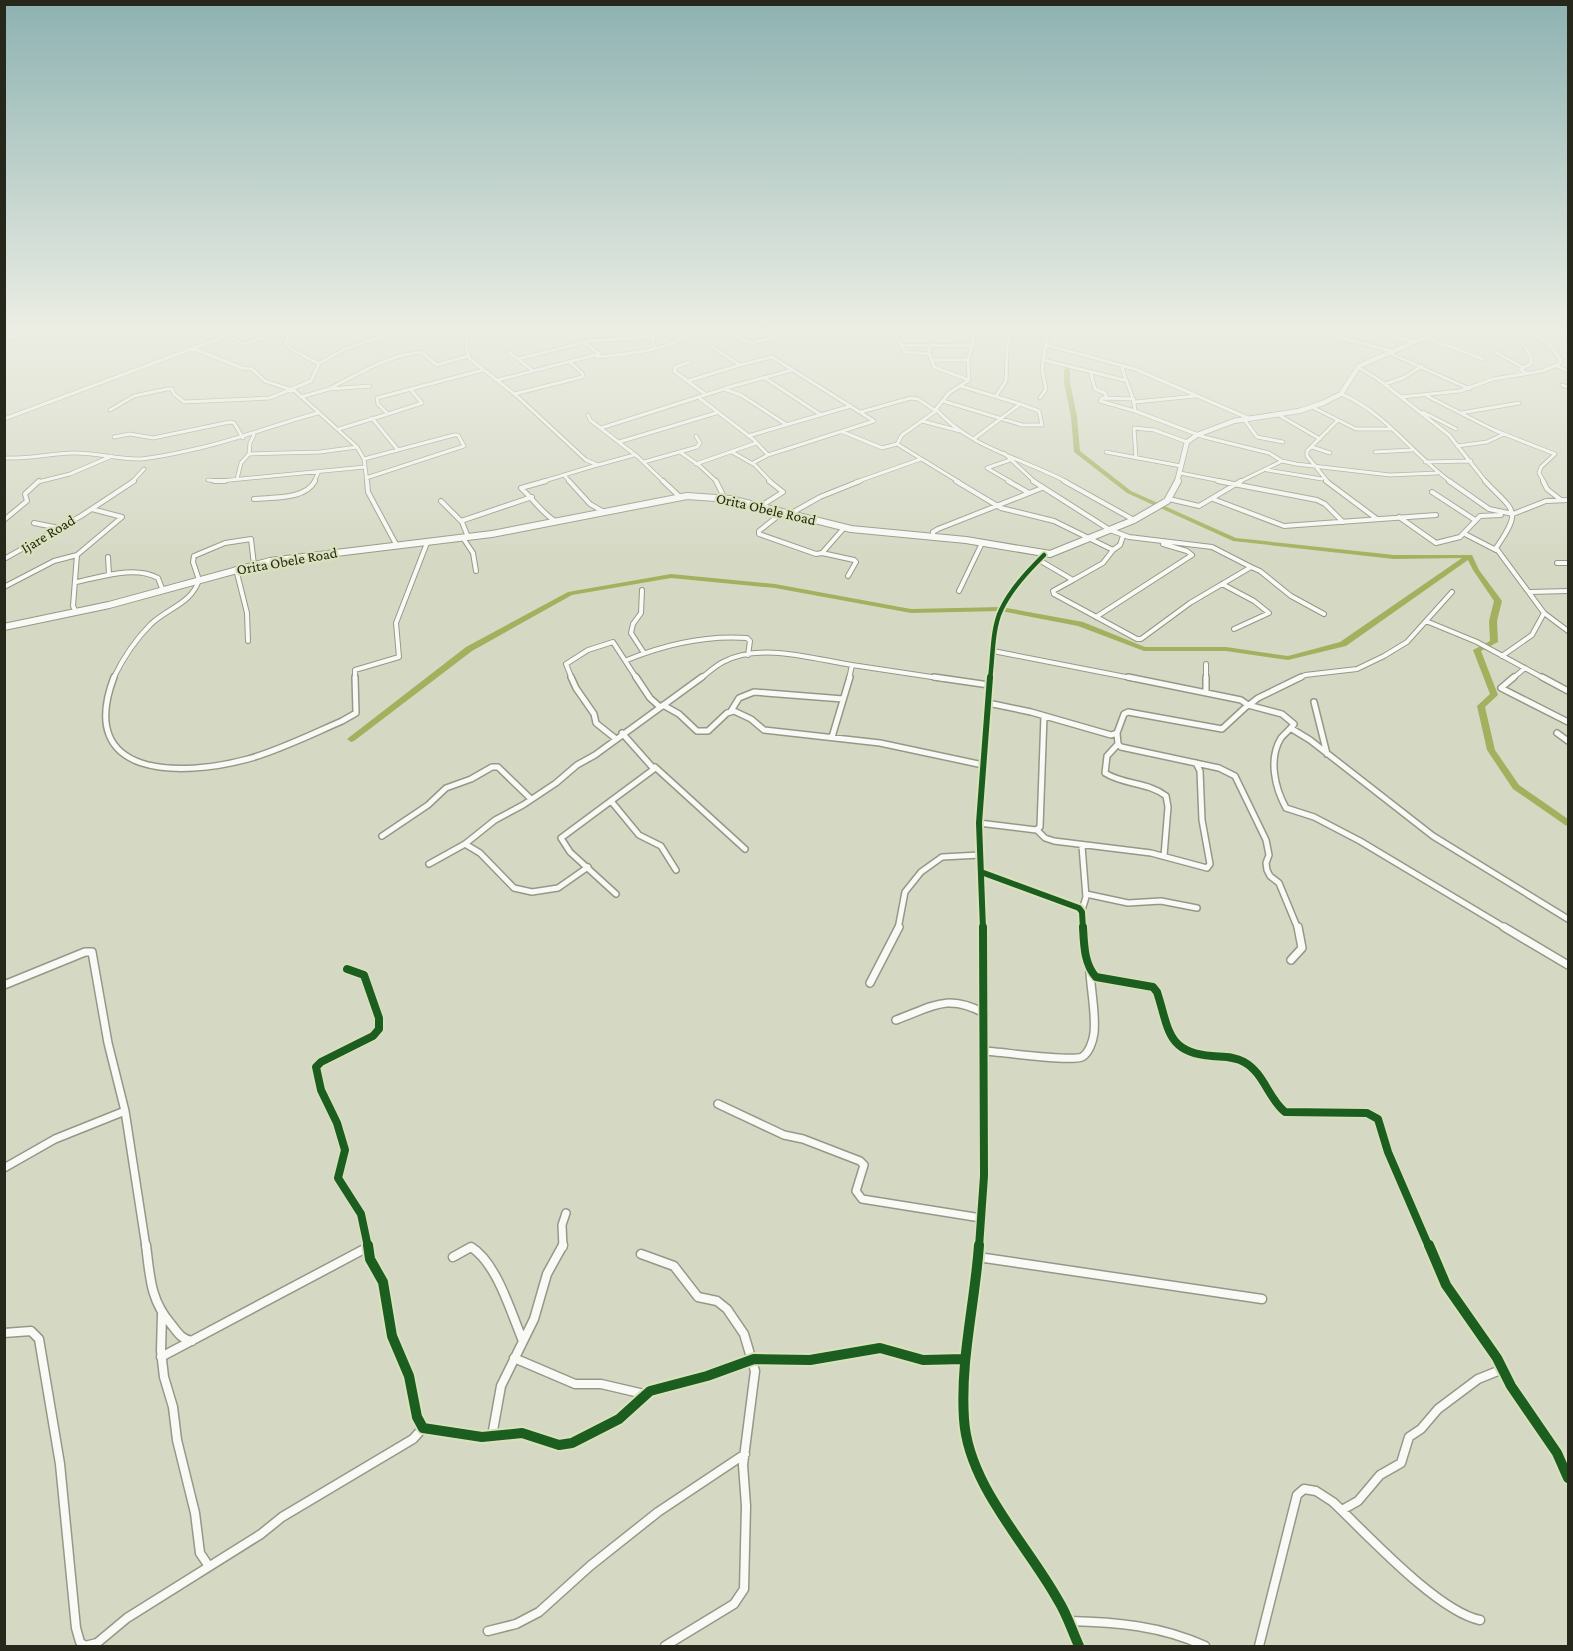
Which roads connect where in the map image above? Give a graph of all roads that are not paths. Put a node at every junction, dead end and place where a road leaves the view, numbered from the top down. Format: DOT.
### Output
graph roads {
  1 [pos="45,404"];
  2 [pos="120,404"];
  3 [pos="308,404"];
  4 [pos="381,404"];
  5 [pos="420,404"];
  6 [pos="525,404"];
  7 [pos="676,404"];
  8 [pos="706,404"];
  9 [pos="755,404"];
  10 [pos="804,404"];
  11 [pos="848,404"];
  12 [pos="889,404"];
  13 [pos="925,404"];
  14 [pos="941,404"];
  15 [pos="954,404"];
  16 [pos="1020,404"];
  17 [pos="1115,404"];
  18 [pos="1134,404"];
  19 [pos="1214,404"];
  20 [pos="1320,404"];
  21 [pos="1362,404"];
  22 [pos="1444,404"];
  23 [pos="1513,404"];
  24 [pos="1410,405"];
  25 [pos="851,406"];
  26 [pos="1312,408"];
  27 [pos="110,410"];
  28 [pos="936,411"];
  29 [pos="1135,411"];
  30 [pos="861,412"];
  31 [pos="318,413"];
  32 [pos="716,413"];
  33 [pos="1461,413"];
  34 [pos="388,414"];
  35 [pos="1277,414"];
  36 [pos="588,415"];
  37 [pos="821,415"];
  38 [pos="1001,417"];
  39 [pos="372,418"];
  40 [pos="1246,418"];
  41 [pos="4,419"];
  42 [pos="922,421"];
  43 [pos="1336,421"];
  44 [pos="787,425"];
  45 [pos="601,428"];
  46 [pos="339,429"];
  47 [pos="1392,429"];
  48 [pos="1456,429"];
  49 [pos="843,432"];
  50 [pos="961,432"];
  51 [pos="254,434"];
  52 [pos="1504,434"];
  53 [pos="1197,435"];
  54 [pos="114,436"];
  55 [pos="696,436"];
  56 [pos="748,436"];
  57 [pos="243,438"];
  58 [pos="975,438"];
  59 [pos="1320,440"];
  60 [pos="619,442"];
  61 [pos="1187,442"];
  62 [pos="1283,442"];
  63 [pos="756,443"];
  64 [pos="897,444"];
  65 [pos="1457,446"];
  66 [pos="357,447"];
  67 [pos="1312,447"];
  68 [pos="399,450"];
  69 [pos="1412,450"];
  70 [pos="680,452"];
  71 [pos="732,452"];
  72 [pos="1106,452"];
  73 [pos="1375,452"];
  74 [pos="1004,453"];
  75 [pos="1330,453"];
  76 [pos="249,454"];
  77 [pos="113,455"];
  78 [pos="634,455"];
  79 [pos="768,455"];
  80 [pos="4,458"];
  81 [pos="1136,458"];
  82 [pos="363,459"];
  83 [pos="921,459"];
  84 [pos="1010,460"];
  85 [pos="1282,461"];
  86 [pos="1471,461"];
  87 [pos="644,462"];
  88 [pos="1425,462"];
  89 [pos="696,464"];
  90 [pos="753,464"];
  91 [pos="598,465"];
  92 [pos="1181,466"];
  93 [pos="1313,466"];
  94 [pos="364,467"];
  95 [pos="144,469"];
  96 [pos="1267,470"];
  97 [pos="320,471"];
  98 [pos="1180,473"];
  99 [pos="1437,473"];
  100 [pos="564,475"];
  101 [pos="366,477"];
  102 [pos="237,479"];
  103 [pos="1324,479"];
  104 [pos="208,480"];
  105 [pos="1234,483"];
  106 [pos="1042,488"];
  107 [pos="1432,492"];
  108 [pos="1029,493"];
  109 [pos="680,497"];
  110 [pos="724,497"];
  111 [pos="532,498"];
  112 [pos="254,499"];
  113 [pos="1169,499"];
  114 [pos="1214,499"];
  115 [pos="1561,500"];
  116 [pos="1569,500"];
  117 [pos="441,501"];
  118 [pos="761,506"];
  119 [pos="997,506"];
  120 [pos="92,509"];
  121 [pos="604,512"];
  122 [pos="783,512"];
  123 [pos="790,514"];
  124 [pos="1510,514"];
  125 [pos="1436,515"];
  126 [pos="1399,517"];
  127 [pos="1377,519"];
  128 [pos="4,520"];
  129 [pos="1134,520"];
  130 [pos="1475,520"];
  131 [pos="461,521"];
  132 [pos="556,522"];
  133 [pos="1343,522"];
  134 [pos="34,523"];
  135 [pos="59,528"];
  136 [pos="844,528"];
  137 [pos="1110,531"];
  138 [pos="1465,534"];
  139 [pos="933,536"];
  140 [pos="1123,536"];
  141 [pos="466,538"];
  142 [pos="1089,540"];
  143 [pos="1153,541"];
  144 [pos="427,543"];
  145 [pos="982,543"];
  146 [pos="397,546"];
  147 [pos="1113,550"];
  148 [pos="1497,550"];
  149 [pos="822,553"];
  150 [pos="77,555"];
  151 [pos="108,557"];
  152 [pos="1042,557"];
  153 [pos="4,559"];
  154 [pos="1569,562"];
  155 [pos="1557,563"];
  156 [pos="254,565"];
  157 [pos="1251,567"];
  158 [pos="236,569"];
  159 [pos="476,571"];
  160 [pos="109,575"];
  161 [pos="848,576"];
  162 [pos="199,580"];
  163 [pos="1073,580"];
  164 [pos="76,582"];
  165 [pos="1222,584"];
  166 [pos="4,587"];
  167 [pos="642,590"];
  168 [pos="163,591"];
  169 [pos="959,591"];
  170 [pos="1569,591"];
  171 [pos="1452,592"];
  172 [pos="1530,592"];
  173 [pos="76,612"];
  174 [pos="1544,613"];
  175 [pos="1324,614"];
  176 [pos="1096,617"];
  177 [pos="1426,621"];
  178 [pos="4,627"];
  179 [pos="1234,629"];
  180 [pos="1569,631"];
  181 [pos="248,641"];
  182 [pos="993,651"];
  183 [pos="644,652"];
  184 [pos="748,655"];
  185 [pos="1502,656"];
  186 [pos="627,660"];
  187 [pos="1206,664"];
  188 [pos="852,665"];
  189 [pos="1525,668"];
  190 [pos="989,685"];
  191 [pos="1206,692"];
  192 [pos="1569,692"];
  193 [pos="843,699"];
  194 [pos="1314,702"];
  195 [pos="988,703"];
  196 [pos="1248,705"];
  197 [pos="661,706"];
  198 [pos="731,711"];
  199 [pos="1044,716"];
  200 [pos="1569,722"];
  201 [pos="1292,729"];
  202 [pos="622,733"];
  203 [pos="1117,733"];
  204 [pos="1557,733"];
  205 [pos="832,737"];
  206 [pos="616,739"];
  207 [pos="1569,741"];
  208 [pos="1118,744"];
  209 [pos="1327,754"];
  210 [pos="1196,762"];
  211 [pos="982,765"];
  212 [pos="655,766"];
  213 [pos="531,799"];
  214 [pos="611,801"];
  215 [pos="979,823"];
  216 [pos="1037,830"];
  217 [pos="382,836"];
  218 [pos="465,844"];
  219 [pos="1082,846"];
  220 [pos="745,849"];
  221 [pos="980,855"];
  222 [pos="1164,856"];
  223 [pos="429,864"];
  224 [pos="588,867"];
  225 [pos="676,870"];
  226 [pos="981,872"];
  227 [pos="616,894"];
  228 [pos="1086,894"];
  229 [pos="1197,908"];
  230 [pos="1082,910"];
  231 [pos="1569,919"];
  232 [pos="1291,960"];
  233 [pos="1569,964"];
  234 [pos="347,969"];
  235 [pos="1090,972"];
  236 [pos="870,983"];
  237 [pos="4,985"];
  238 [pos="984,1013"];
  239 [pos="896,1020"];
  240 [pos="984,1051"];
  241 [pos="718,1104"];
  242 [pos="125,1111"];
  243 [pos="4,1168"];
  244 [pos="566,1213"];
  245 [pos="981,1218"];
  246 [pos="368,1248"];
  247 [pos="641,1254"];
  248 [pos="453,1257"];
  249 [pos="978,1257"];
  250 [pos="1262,1299"];
  251 [pos="162,1314"];
  252 [pos="4,1333"];
  253 [pos="192,1341"];
  254 [pos="523,1341"];
  255 [pos="161,1357"];
  256 [pos="514,1358"];
  257 [pos="754,1359"];
  258 [pos="965,1359"];
  259 [pos="1503,1369"];
  260 [pos="644,1394"];
  261 [pos="423,1428"];
  262 [pos="492,1436"];
  263 [pos="745,1454"];
  264 [pos="1569,1478"];
  265 [pos="1342,1510"];
  266 [pos="208,1564"];
  267 [pos="1480,1620"];
  268 [pos="1069,1621"];
  269 [pos="488,1630"];
  270 [pos="665,1647"];
  271 [pos="1079,1647"];
  272 [pos="1205,1647"];
  273 [pos="1259,1647"];
  1 -- 41 [label="street"];
  2 -- 27 [label="street"];
  3 -- 31 [label="street"];
  4 -- 34 [label="street"];
  5 -- 34 [label="street"];
  6 -- 91 [label="street"];
  7 -- 45 [label="street"];
  8 -- 32 [label="street"];
  9 -- 44 [label="street"];
  10 -- 37 [label="street"];
  11 -- 25 [label="street"];
  12 -- 30 [label="street"];
  13 -- 28 [label="street"];
  14 -- 28 [label="street"];
  15 -- 38 [label="street"];
  16 -- 38 [label="street"];
  16 -- 38 [label="street"];
  17 -- 29 [label="street"];
  18 -- 29 [label="street"];
  19 -- 40 [label="street"];
  20 -- 26 [label="main road"];
  21 -- 47 [label="street"];
  22 -- 33 [label="street"];
  23 -- 33 [label="street"];
  24 -- 48 [label="street"];
  24 -- 65 [label="street"];
  25 -- 30 [label="street"];
  25 -- 37 [label="street"];
  26 -- 35 [label="main road"];
  26 -- 43 [label="street"];
  28 -- 42 [label="street"];
  28 -- 50 [label="street"];
  29 -- 53 [label="street"];
  30 -- 49 [label="street"];
  31 -- 46 [label="street"];
  31 -- 51 [label="street"];
  32 -- 56 [label="street"];
  32 -- 60 [label="street"];
  33 -- 52 [label="street"];
  34 -- 39 [label="street"];
  35 -- 40 [label="main road"];
  35 -- 59 [label="street"];
  36 -- 45 [label="street"];
  37 -- 44 [label="street"];
  38 -- 58 [label="street"];
  39 -- 46 [label="street"];
  39 -- 68 [label="street"];
  40 -- 53 [label="main road"];
  40 -- 62 [label="street"];
  42 -- 50 [label="street"];
  42 -- 64 [label="street"];
  43 -- 47 [label="street"];
  43 -- 59 [label="street"];
  44 -- 56 [label="street"];
  45 -- 60 [label="street"];
  46 -- 66 [label="street"];
  47 -- 69 [label="street"];
  49 -- 64 [label="street"];
  49 -- 79 [label="street"];
  50 -- 58 [label="street"];
  51 -- 57 [label="street"];
  51 -- 76 [label="street"];
  52 -- 65 [label="street"];
  52 -- 115 [label="street"];
  53 -- 61 [label="main road"];
  53 -- 85 [label="street"];
  54 -- 57 [label="street"];
  55 -- 70 [label="street"];
  56 -- 63 [label="street"];
  57 -- 77 [label="street"];
  58 -- 74 [label="street"];
  59 -- 67 [label="street"];
  60 -- 78 [label="street"];
  61 -- 81 [label="street"];
  61 -- 92 [label="main road"];
  63 -- 71 [label="street"];
  63 -- 79 [label="street"];
  64 -- 83 [label="street"];
  65 -- 86 [label="street"];
  66 -- 76 [label="street"];
  66 -- 82 [label="street"];
  67 -- 75 [label="street"];
  67 -- 93 [label="street"];
  68 -- 82 [label="street"];
  68 -- 101 [label="street"];
  69 -- 73 [label="street"];
  69 -- 88 [label="street"];
  70 -- 87 [label="street"];
  70 -- 89 [label="street"];
  71 -- 89 [label="street"];
  71 -- 90 [label="street"];
  72 -- 81 [label="street"];
  74 -- 84 [label="street"];
  74 -- 129 [label="street"];
  76 -- 102 [label="street"];
  77 -- 80 [label="street"];
  77 -- 128 [label="street"];
  78 -- 87 [label="street"];
  78 -- 91 [label="street"];
  79 -- 90 [label="street"];
  81 -- 92 [label="street"];
  82 -- 94 [label="street"];
  83 -- 119 [label="street"];
  83 -- 123 [label="street"];
  84 -- 106 [label="street"];
  84 -- 108 [label="street"];
  85 -- 93 [label="street"];
  85 -- 96 [label="street"];
  86 -- 88 [label="street"];
  86 -- 124 [label="street"];
  87 -- 109 [label="street"];
  88 -- 99 [label="street"];
  89 -- 110 [label="street"];
  90 -- 118 [label="street"];
  91 -- 100 [label="street"];
  92 -- 98 [label="main road"];
  93 -- 99 [label="street"];
  93 -- 103 [label="street"];
  94 -- 97 [label="street"];
  94 -- 101 [label="street"];
  95 -- 120 [label="street, Ijare Road"];
  96 -- 103 [label="street"];
  96 -- 105 [label="street"];
  97 -- 102 [label="street"];
  97 -- 112 [label="street"];
  98 -- 105 [label="street"];
  98 -- 113 [label="main road"];
  99 -- 124 [label="street"];
  100 -- 111 [label="street"];
  100 -- 121 [label="street"];
  101 -- 146 [label="street"];
  102 -- 104 [label="street"];
  103 -- 127 [label="street"];
  105 -- 114 [label="street"];
  105 -- 133 [label="street"];
  106 -- 108 [label="street"];
  106 -- 137 [label="street"];
  107 -- 130 [label="street"];
  108 -- 119 [label="street"];
  109 -- 110 [label="main road, Orita Obele Road"];
  109 -- 121 [label="main road, Orita Obele Road"];
  110 -- 118 [label="main road, Orita Obele Road"];
  111 -- 131 [label="street"];
  111 -- 132 [label="street"];
  113 -- 114 [label="street"];
  113 -- 129 [label="main road, Orita Obele Road"];
  114 -- 133 [label="street"];
  115 -- 116 [label="street"];
  115 -- 124 [label="street"];
  117 -- 131 [label="street"];
  118 -- 122 [label="main road, Orita Obele Road"];
  119 -- 139 [label="street"];
  119 -- 142 [label="street"];
  120 -- 135 [label="street, Ijare Road"];
  120 -- 150 [label="street"];
  121 -- 132 [label="main road, Orita Obele Road"];
  122 -- 123 [label="main road, Orita Obele Road"];
  122 -- 149 [label="street"];
  123 -- 136 [label="main road, Orita Obele Road"];
  124 -- 130 [label="street"];
  124 -- 148 [label="street"];
  125 -- 126 [label="street"];
  126 -- 127 [label="street"];
  126 -- 138 [label="street"];
  127 -- 133 [label="street"];
  129 -- 137 [label="main road, Orita Obele Road"];
  130 -- 138 [label="street"];
  131 -- 141 [label="street"];
  132 -- 141 [label="main road, Orita Obele Road"];
  134 -- 135 [label="street"];
  135 -- 153 [label="street, Ijare Road"];
  136 -- 139 [label="main road, Orita Obele Road"];
  136 -- 149 [label="street"];
  137 -- 140 [label="street"];
  137 -- 142 [label="main road, Orita Obele Road"];
  138 -- 148 [label="street"];
  139 -- 145 [label="main road, Orita Obele Road"];
  140 -- 143 [label="street"];
  140 -- 147 [label="street"];
  141 -- 144 [label="main road, Orita Obele Road"];
  141 -- 159 [label="street"];
  142 -- 147 [label="street"];
  142 -- 152 [label="main road, Orita Obele Road"];
  143 -- 157 [label="street"];
  143 -- 176 [label="street"];
  144 -- 146 [label="main road, Orita Obele Road"];
  144 -- 162 [label="street"];
  145 -- 152 [label="main road, Orita Obele Road"];
  145 -- 169 [label="street"];
  146 -- 156 [label="main road, Orita Obele Road"];
  147 -- 163 [label="street"];
  148 -- 172 [label="street"];
  149 -- 161 [label="street"];
  150 -- 164 [label="street"];
  150 -- 166 [label="street"];
  151 -- 160 [label="street"];
  152 -- 163 [label="street"];
  152 -- 182 [label="street"];
  154 -- 155 [label="street"];
  156 -- 158 [label="main road, Orita Obele Road"];
  156 -- 162 [label="street"];
  157 -- 165 [label="street"];
  157 -- 175 [label="street"];
  158 -- 162 [label="main road, Orita Obele Road"];
  158 -- 181 [label="street"];
  160 -- 164 [label="street"];
  160 -- 168 [label="street"];
  162 -- 168 [label="main road, Orita Obele Road"];
  163 -- 176 [label="street"];
  164 -- 173 [label="street"];
  165 -- 176 [label="street"];
  165 -- 179 [label="street"];
  167 -- 183 [label="street"];
  168 -- 173 [label="main road, Orita Obele Road"];
  170 -- 172 [label="street"];
  171 -- 177 [label="street"];
  172 -- 174 [label="street"];
  173 -- 178 [label="main road, Orita Obele Road"];
  174 -- 180 [label="street"];
  174 -- 185 [label="street"];
  177 -- 185 [label="street"];
  177 -- 196 [label="street"];
  182 -- 190 [label="street"];
  182 -- 191 [label="street"];
  183 -- 184 [label="street"];
  183 -- 186 [label="street"];
  184 -- 188 [label="street"];
  184 -- 197 [label="street"];
  185 -- 189 [label="street"];
  186 -- 197 [label="street"];
  186 -- 206 [label="street"];
  187 -- 191 [label="street"];
  188 -- 190 [label="street"];
  188 -- 193 [label="street"];
  189 -- 192 [label="street"];
  189 -- 200 [label="street"];
  190 -- 195 [label="street"];
  191 -- 196 [label="street"];
  193 -- 198 [label="street"];
  193 -- 205 [label="street"];
  194 -- 209 [label="street"];
  195 -- 199 [label="street"];
  195 -- 211 [label="street"];
  196 -- 201 [label="street"];
  196 -- 203 [label="street"];
  197 -- 198 [label="street"];
  197 -- 202 [label="street"];
  198 -- 205 [label="street"];
  199 -- 203 [label="street"];
  199 -- 216 [label="street"];
  201 -- 209 [label="street"];
  201 -- 233 [label="street"];
  202 -- 206 [label="street"];
  202 -- 212 [label="street"];
  203 -- 208 [label="street"];
  204 -- 207 [label="street"];
  205 -- 211 [label="street"];
  206 -- 213 [label="street"];
  208 -- 210 [label="street"];
  208 -- 222 [label="street"];
  209 -- 231 [label="street"];
  210 -- 222 [label="street"];
  210 -- 232 [label="street"];
  211 -- 215 [label="street"];
  212 -- 214 [label="street"];
  212 -- 220 [label="street"];
  213 -- 217 [label="street"];
  213 -- 218 [label="street"];
  214 -- 224 [label="street"];
  214 -- 225 [label="street"];
  215 -- 216 [label="street"];
  215 -- 221 [label="street"];
  216 -- 219 [label="street"];
  218 -- 223 [label="street"];
  218 -- 224 [label="street"];
  219 -- 222 [label="street"];
  219 -- 228 [label="street"];
  221 -- 226 [label="street"];
  221 -- 236 [label="street"];
  224 -- 227 [label="street"];
  226 -- 230 [label="street"];
  226 -- 238 [label="street"];
  228 -- 229 [label="street"];
  228 -- 230 [label="street"];
  230 -- 235 [label="street"];
  234 -- 246 [label="street"];
  235 -- 240 [label="street"];
  235 -- 259 [label="street"];
  237 -- 242 [label="street"];
  238 -- 239 [label="street"];
  238 -- 240 [label="street"];
  240 -- 245 [label="street"];
  241 -- 245 [label="street"];
  242 -- 243 [label="street"];
  242 -- 251 [label="street"];
  244 -- 254 [label="street"];
  245 -- 249 [label="street"];
  246 -- 253 [label="street"];
  246 -- 261 [label="street"];
  247 -- 257 [label="street"];
  248 -- 254 [label="street"];
  249 -- 250 [label="street"];
  249 -- 258 [label="street"];
  251 -- 253 [label="street"];
  251 -- 255 [label="street"];
  252 -- 266 [label="street"];
  253 -- 255 [label="street"];
  254 -- 256 [label="street"];
  255 -- 266 [label="street"];
  256 -- 260 [label="street"];
  256 -- 262 [label="street"];
  257 -- 258 [label="street"];
  257 -- 260 [label="street"];
  257 -- 263 [label="street"];
  258 -- 268 [label="street"];
  259 -- 264 [label="street"];
  259 -- 265 [label="street"];
  260 -- 262 [label="street"];
  261 -- 262 [label="street"];
  261 -- 266 [label="street"];
  263 -- 269 [label="street"];
  263 -- 270 [label="street"];
  265 -- 267 [label="street"];
  265 -- 273 [label="street"];
  268 -- 271 [label="street"];
  268 -- 272 [label="street"];
}
